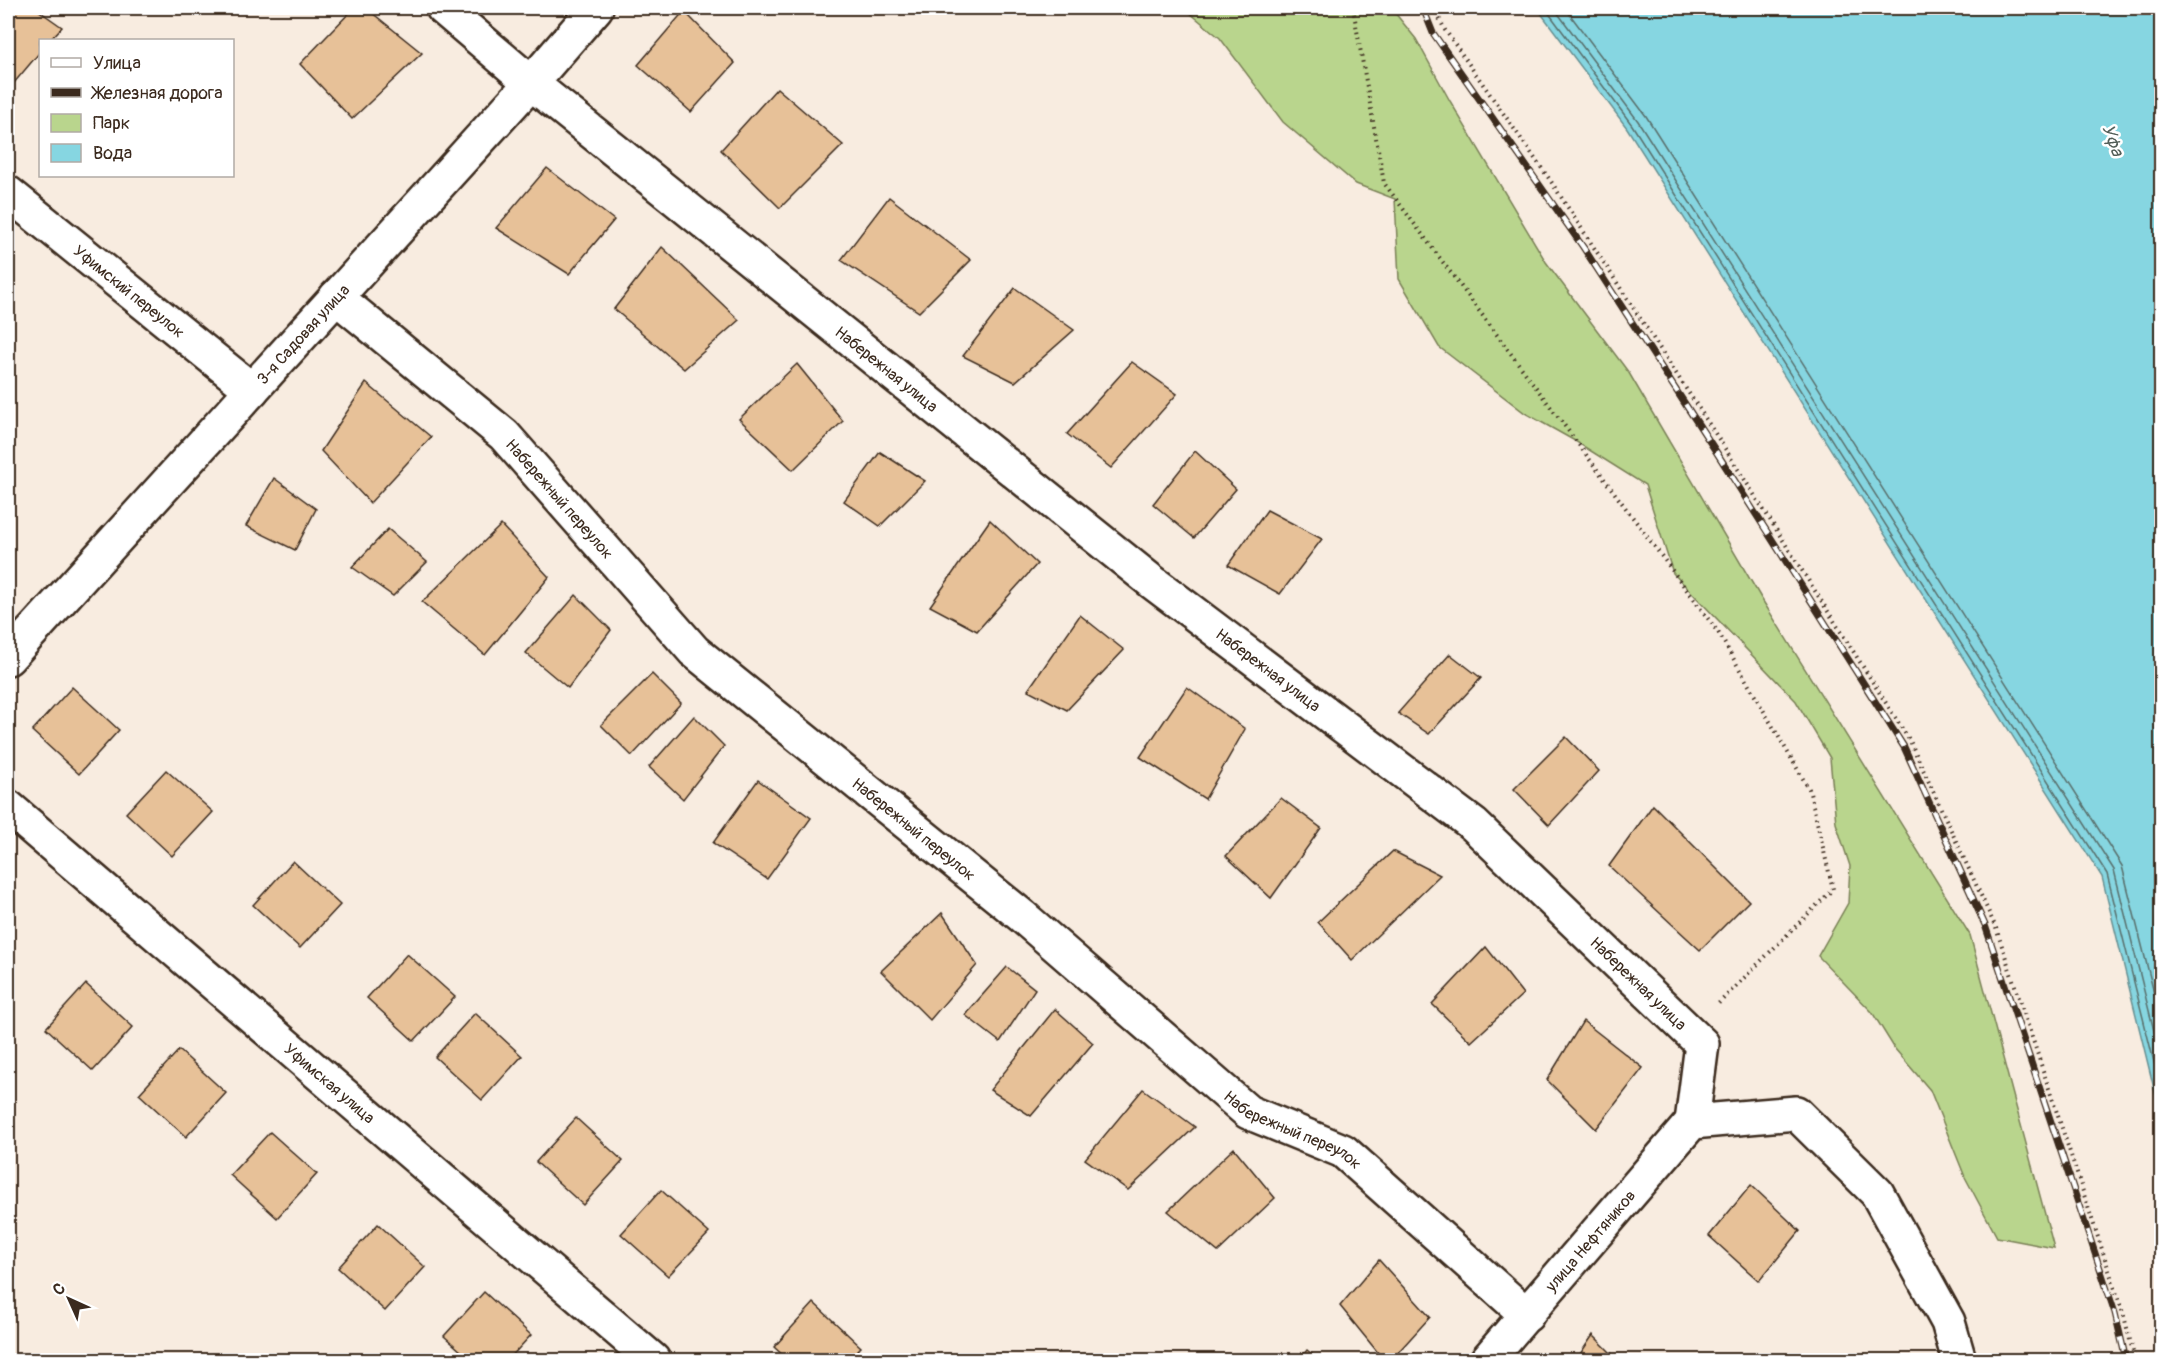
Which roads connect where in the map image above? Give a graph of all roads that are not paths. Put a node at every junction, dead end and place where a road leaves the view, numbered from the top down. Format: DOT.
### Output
graph roads {
  1 [pos="443,8"];
  2 [pos="596,8"];
  3 [pos="531,83"];
  4 [pos="8,193"];
  5 [pos="336,297"];
  6 [pos="252,390"];
  7 [pos="8,658"];
  8 [pos="8,807"];
  9 [pos="1692,1122"];
  10 [pos="1527,1315"];
  11 [pos="654,1360"];
  12 [pos="1487,1360"];
  13 [pos="1959,1360"];
  1 -- 3 [label="street, Набережная улица"];
  2 -- 3 [label="street, 3-я Садовая улица"];
  3 -- 5 [label="street, 3-я Садовая улица"];
  3 -- 9 [label="street, Набережная улица"];
  4 -- 6 [label="street, Уфимский переулок"];
  5 -- 6 [label="street, 3-я Садовая улица"];
  5 -- 10 [label="street, Набережный переулок"];
  6 -- 7 [label="street, 3-я Садовая улица"];
  8 -- 11 [label="street, Уфимская улица"];
  9 -- 10 [label="street, улица Нефтяников"];
  9 -- 13 [label="street"];
  10 -- 12 [label="street, улица Нефтяников"];
}
